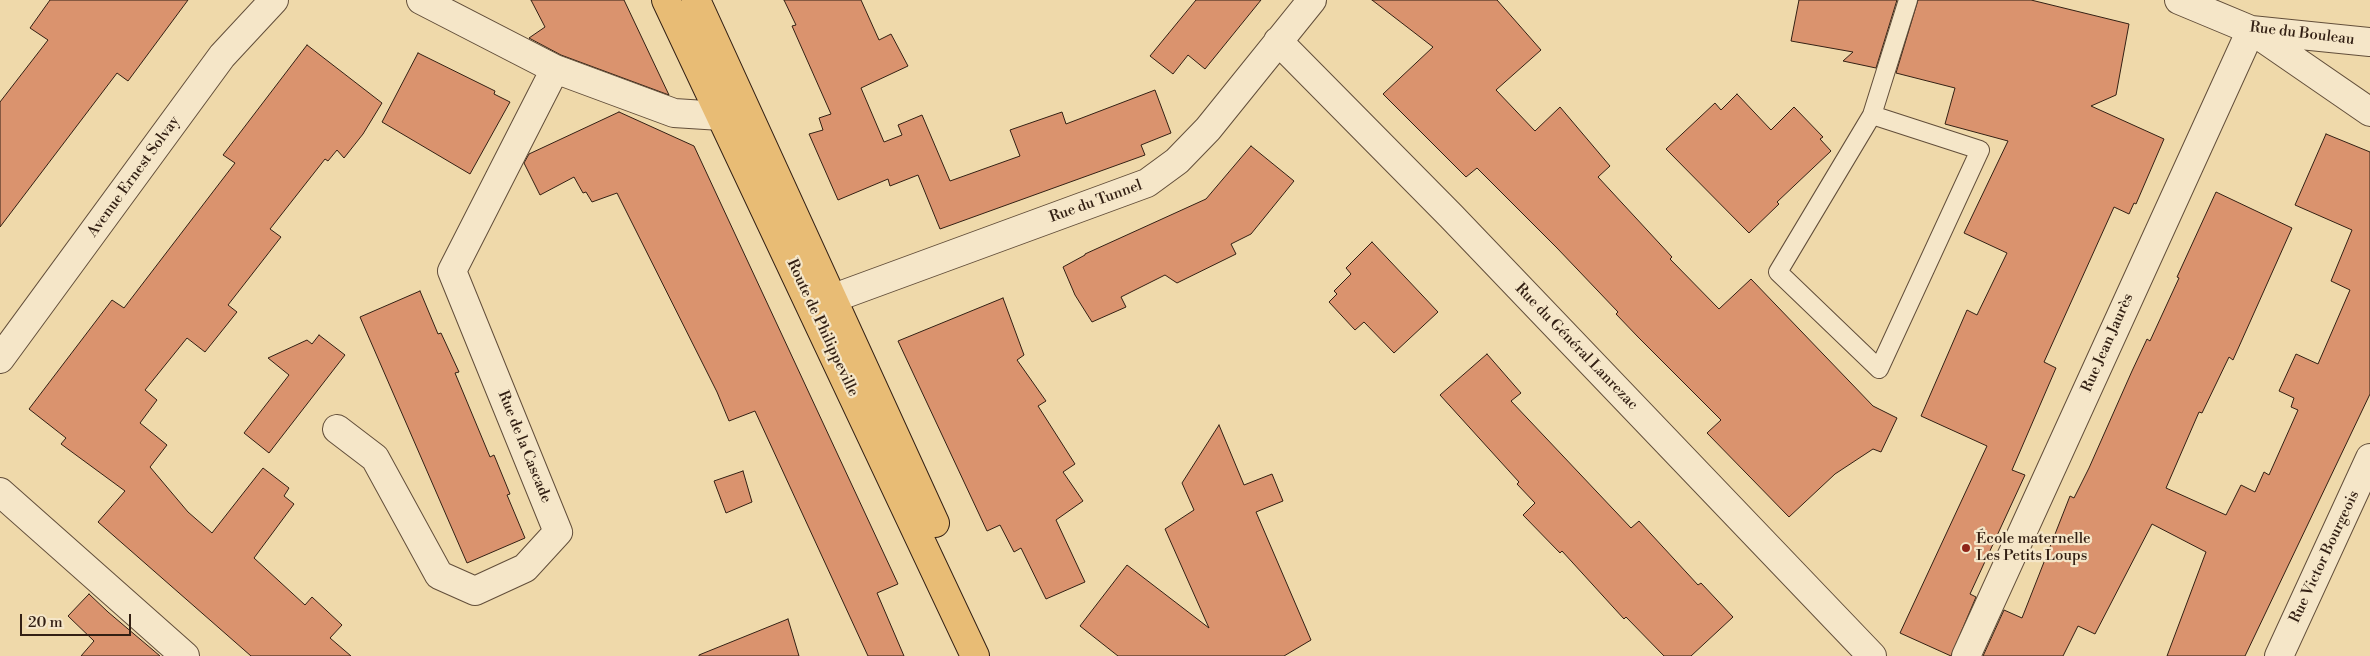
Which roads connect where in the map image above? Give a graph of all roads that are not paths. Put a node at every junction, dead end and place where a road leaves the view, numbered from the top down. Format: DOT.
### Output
graph roads {
  1 [pos="274,0"];
  2 [pos="421,0"];
  3 [pos="666,0"];
  4 [pos="696,0"];
  5 [pos="1312,0"];
  6 [pos="1908,0"];
  7 [pos="2179,0"];
  8 [pos="2251,30"];
  9 [pos="1278,41"];
  10 [pos="2370,42"];
  11 [pos="555,69"];
  12 [pos="731,108"];
  13 [pos="2370,112"];
  14 [pos="1872,114"];
  15 [pos="822,302"];
  16 [pos="0,359"];
  17 [pos="337,429"];
  18 [pos="2370,458"];
  19 [pos="0,492"];
  20 [pos="185,656"];
  21 [pos="975,656"];
  22 [pos="996,656"];
  23 [pos="1872,656"];
  24 [pos="1966,656"];
  25 [pos="2279,656"];
  1 -- 16 [label="street, Avenue Ernest Solvay"];
  2 -- 11 [label="street"];
  3 -- 12 [label="main road, Route de Philippeville"];
  4 -- 12 [label="main road, Route de Philippeville"];
  5 -- 9 [label="street, Rue du Tunnel"];
  6 -- 14 [label="lane"];
  7 -- 8 [label="street, Rue du Bouleau"];
  8 -- 10 [label="street, Rue du Bouleau"];
  8 -- 13 [label="street"];
  8 -- 24 [label="street, Rue Jean Jaurès"];
  9 -- 15 [label="street, Rue du Tunnel"];
  9 -- 23 [label="street, Rue du Général Lanrezac"];
  11 -- 12 [label="street"];
  11 -- 17 [label="street, Rue de la Cascade"];
  12 -- 15 [label="main road, Route de Philippeville"];
  14 -- 14 [label="lane"];
  15 -- 21 [label="main road, Route de Philippeville"];
  15 -- 22 [label="main road, Route de Philippeville"];
  18 -- 25 [label="street, Rue Victor Bourgeois"];
  19 -- 20 [label="street"];
}
